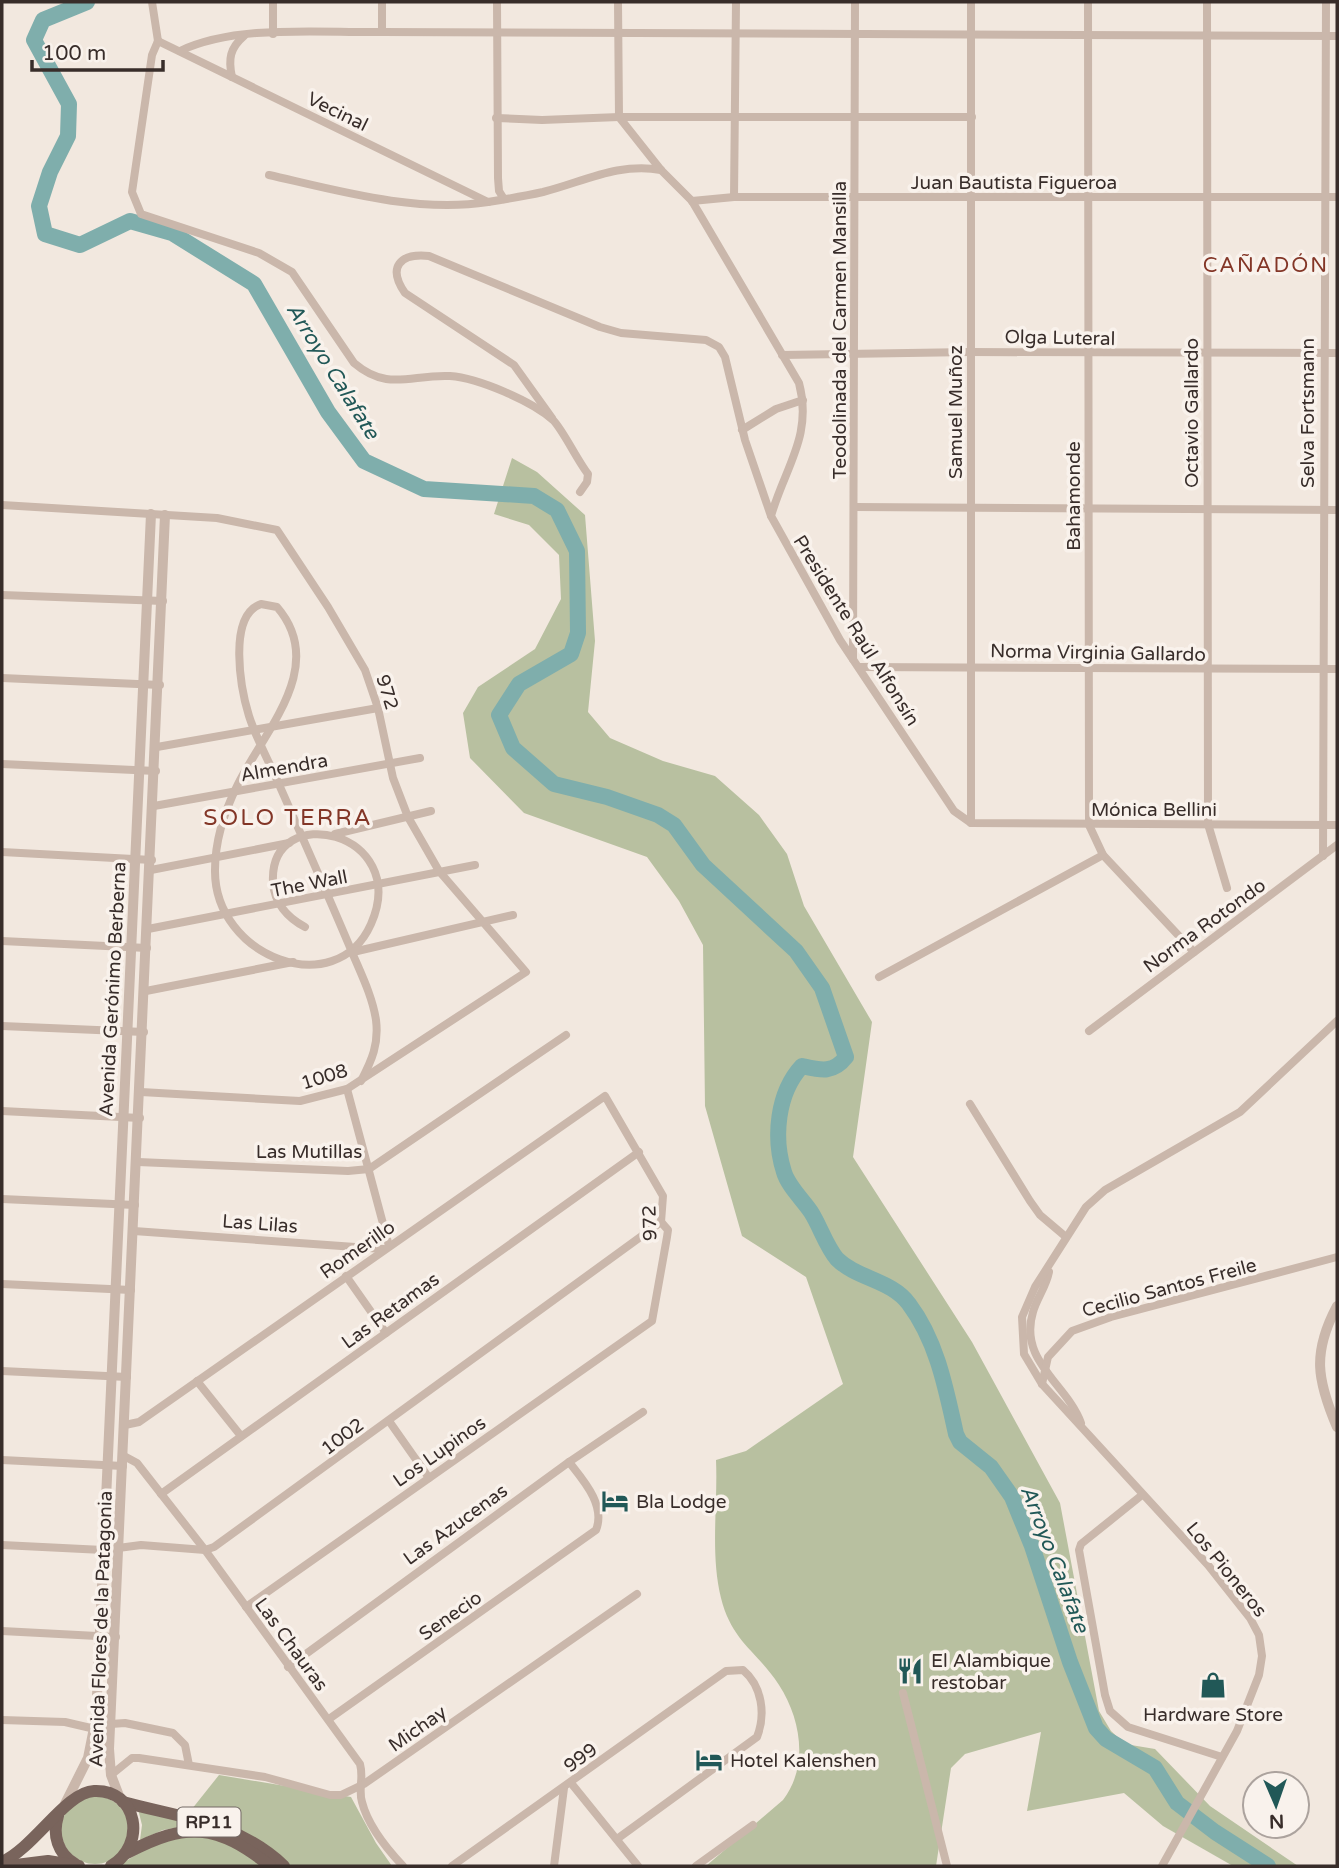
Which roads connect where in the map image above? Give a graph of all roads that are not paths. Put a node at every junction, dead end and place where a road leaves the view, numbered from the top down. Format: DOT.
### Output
graph roads {
  1 [pos="152,2"];
  2 [pos="273,2"];
  3 [pos="382,2"];
  4 [pos="497,2"];
  5 [pos="618,2"];
  6 [pos="736,2"];
  7 [pos="855,2"];
  8 [pos="971,2"];
  9 [pos="1088,2"];
  10 [pos="1207,2"];
  11 [pos="1326,2"];
  12 [pos="382,32"];
  13 [pos="497,33"];
  14 [pos="618,33"];
  15 [pos="736,33"];
  16 [pos="855,33"];
  17 [pos="972,33"];
  18 [pos="272,34"];
  19 [pos="244,36"];
  20 [pos="1089,36"];
  21 [pos="1208,36"];
  22 [pos="1326,36"];
  23 [pos="1337,36"];
  24 [pos="158,41"];
  25 [pos="180,51"];
  26 [pos="233,77"];
  27 [pos="619,117"];
  28 [pos="855,117"];
  29 [pos="972,117"];
  30 [pos="496,118"];
  31 [pos="736,118"];
  32 [pos="661,170"];
  33 [pos="269,175"];
  34 [pos="734,197"];
  35 [pos="1090,197"];
  36 [pos="1207,197"];
  37 [pos="1325,197"];
  38 [pos="1337,197"];
  39 [pos="854,198"];
  40 [pos="504,199"];
  41 [pos="973,199"];
  42 [pos="692,201"];
  43 [pos="488,202"];
  44 [pos="855,352"];
  45 [pos="970,352"];
  46 [pos="1323,353"];
  47 [pos="1337,353"];
  48 [pos="1088,354"];
  49 [pos="1207,354"];
  50 [pos="782,355"];
  51 [pos="803,400"];
  52 [pos="554,421"];
  53 [pos="743,430"];
  54 [pos="580,492"];
  55 [pos="2,505"];
  56 [pos="855,507"];
  57 [pos="971,508"];
  58 [pos="1088,508"];
  59 [pos="1206,509"];
  60 [pos="1323,510"];
  61 [pos="1337,510"];
  62 [pos="150,514"];
  63 [pos="165,515"];
  64 [pos="771,516"];
  65 [pos="2,595"];
  66 [pos="147,600"];
  67 [pos="163,601"];
  68 [pos="853,659"];
  69 [pos="970,666"];
  70 [pos="859,667"];
  71 [pos="1088,667"];
  72 [pos="1322,669"];
  73 [pos="1337,669"];
  74 [pos="1207,670"];
  75 [pos="2,678"];
  76 [pos="144,684"];
  77 [pos="160,685"];
  78 [pos="378,708"];
  79 [pos="272,727"];
  80 [pos="254,730"];
  81 [pos="261,744"];
  82 [pos="157,747"];
  83 [pos="420,758"];
  84 [pos="390,763"];
  85 [pos="2,764"];
  86 [pos="140,770"];
  87 [pos="156,771"];
  88 [pos="279,784"];
  89 [pos="235,792"];
  90 [pos="154,806"];
  91 [pos="431,811"];
  92 [pos="408,817"];
  93 [pos="971,823"];
  94 [pos="1208,824"];
  95 [pos="1089,825"];
  96 [pos="1323,825"];
  97 [pos="1337,825"];
  98 [pos="331,835"];
  99 [pos="302,836"];
  100 [pos="289,843"];
  101 [pos="1337,845"];
  102 [pos="2,852"];
  103 [pos="1104,855"];
  104 [pos="1323,856"];
  105 [pos="215,857"];
  106 [pos="136,859"];
  107 [pos="151,865"];
  108 [pos="475,865"];
  109 [pos="439,871"];
  110 [pos="378,885"];
  111 [pos="1227,888"];
  112 [pos="328,895"];
  113 [pos="280,904"];
  114 [pos="225,914"];
  115 [pos="513,915"];
  116 [pos="484,923"];
  117 [pos="305,927"];
  118 [pos="148,929"];
  119 [pos="2,941"];
  120 [pos="132,947"];
  121 [pos="148,948"];
  122 [pos="1194,951"];
  123 [pos="352,952"];
  124 [pos="296,962"];
  125 [pos="526,972"];
  126 [pos="879,977"];
  127 [pos="146,991"];
  128 [pos="1337,1021"];
  129 [pos="2,1026"];
  130 [pos="127,1031"];
  131 [pos="1089,1031"];
  132 [pos="144,1032"];
  133 [pos="566,1035"];
  134 [pos="361,1080"];
  135 [pos="347,1089"];
  136 [pos="141,1093"];
  137 [pos="606,1096"];
  138 [pos="970,1104"];
  139 [pos="2,1111"];
  140 [pos="123,1117"];
  141 [pos="140,1118"];
  142 [pos="639,1152"];
  143 [pos="138,1161"];
  144 [pos="369,1169"];
  145 [pos="2,1199"];
  146 [pos="119,1205"];
  147 [pos="135,1205"];
  148 [pos="661,1222"];
  149 [pos="134,1231"];
  150 [pos="1066,1237"];
  151 [pos="386,1247"];
  152 [pos="1337,1257"];
  153 [pos="1051,1266"];
  154 [pos="346,1276"];
  155 [pos="2,1284"];
  156 [pos="115,1289"];
  157 [pos="131,1290"];
  158 [pos="1337,1306"];
  159 [pos="652,1321"];
  160 [pos="1332,1326"];
  161 [pos="386,1333"];
  162 [pos="2,1371"];
  163 [pos="1043,1371"];
  164 [pos="111,1377"];
  165 [pos="127,1377"];
  166 [pos="197,1381"];
  167 [pos="1042,1384"];
  168 [pos="643,1412"];
  169 [pos="1335,1416"];
  170 [pos="389,1420"];
  171 [pos="125,1425"];
  172 [pos="1337,1427"];
  173 [pos="1083,1428"];
  174 [pos="241,1436"];
  175 [pos="2,1460"];
  176 [pos="124,1461"];
  177 [pos="569,1462"];
  178 [pos="107,1465"];
  179 [pos="429,1478"];
  180 [pos="161,1494"];
  181 [pos="1142,1495"];
  182 [pos="2,1545"];
  183 [pos="119,1546"];
  184 [pos="103,1550"];
  185 [pos="205,1550"];
  186 [pos="637,1594"];
  187 [pos="246,1607"];
  188 [pos="2,1631"];
  189 [pos="100,1636"];
  190 [pos="116,1637"];
  191 [pos="288,1667"];
  192 [pos="903,1693"];
  193 [pos="329,1719"];
  194 [pos="2,1720"];
  195 [pos="111,1724"];
  196 [pos="95,1729"];
  197 [pos="1222,1757"];
  198 [pos="189,1765"];
  199 [pos="111,1775"];
  200 [pos="364,1784"];
  201 [pos="568,1785"];
  202 [pos="122,1802"];
  203 [pos="62,1809"];
  204 [pos="753,1825"];
  205 [pos="617,1839"];
  206 [pos="127,1853"];
  207 [pos="2,1862"];
  208 [pos="8,1866"];
  209 [pos="78,1866"];
  210 [pos="111,1866"];
  211 [pos="270,1866"];
  212 [pos="284,1866"];
  213 [pos="403,1866"];
  214 [pos="452,1866"];
  215 [pos="554,1866"];
  216 [pos="638,1866"];
  217 [pos="696,1866"];
  218 [pos="947,1866"];
  219 [pos="1162,1866"];
  1 -- 24 [label="street"];
  2 -- 18 [label="street"];
  3 -- 12 [label="street"];
  4 -- 13 [label="street"];
  5 -- 14 [label="street"];
  6 -- 15 [label="street"];
  7 -- 16 [label="street, Teodolinada del Carmen Mansilla"];
  8 -- 17 [label="street, Samuel Muñoz"];
  9 -- 20 [label="street, Bahamonde"];
  10 -- 21 [label="street, Octavio Gallardo"];
  11 -- 22 [label="street, Selva Fortsmann"];
  12 -- 13 [label="street"];
  12 -- 18 [label="street"];
  13 -- 14 [label="street"];
  13 -- 30 [label="street"];
  14 -- 15 [label="street"];
  14 -- 27 [label="street"];
  15 -- 16 [label="street"];
  15 -- 31 [label="street"];
  16 -- 17 [label="street"];
  16 -- 28 [label="street, Teodolinada del Carmen Mansilla"];
  17 -- 20 [label="street"];
  17 -- 29 [label="street, Samuel Muñoz"];
  18 -- 19 [label="street"];
  19 -- 25 [label="street"];
  19 -- 26 [label="street"];
  20 -- 21 [label="street"];
  20 -- 35 [label="street, Bahamonde"];
  21 -- 22 [label="street"];
  21 -- 36 [label="street, Octavio Gallardo"];
  22 -- 23 [label="street"];
  22 -- 37 [label="street, Selva Fortsmann"];
  24 -- 25 [label="street, Vecinal"];
  24 -- 52 [label="street"];
  25 -- 26 [label="street, Vecinal"];
  26 -- 43 [label="street, Vecinal"];
  27 -- 30 [label="street"];
  27 -- 31 [label="street"];
  27 -- 32 [label="street"];
  28 -- 29 [label="street"];
  28 -- 31 [label="street"];
  28 -- 39 [label="street, Teodolinada del Carmen Mansilla"];
  29 -- 41 [label="street, Samuel Muñoz"];
  30 -- 40 [label="street"];
  31 -- 34 [label="street"];
  32 -- 40 [label="street"];
  32 -- 42 [label="street"];
  33 -- 43 [label="street"];
  34 -- 39 [label="street, Juan Bautista Figueroa"];
  34 -- 42 [label="street, Juan Bautista Figueroa"];
  35 -- 36 [label="street, Juan Bautista Figueroa"];
  35 -- 41 [label="street, Juan Bautista Figueroa"];
  35 -- 48 [label="street, Bahamonde"];
  36 -- 37 [label="street, Juan Bautista Figueroa"];
  36 -- 49 [label="street, Octavio Gallardo"];
  37 -- 38 [label="street, Juan Bautista Figueroa"];
  37 -- 46 [label="street, Selva Fortsmann"];
  39 -- 41 [label="street, Juan Bautista Figueroa"];
  39 -- 44 [label="street, Teodolinada del Carmen Mansilla"];
  40 -- 43 [label="street"];
  41 -- 45 [label="street, Samuel Muñoz"];
  42 -- 50 [label="street"];
  44 -- 45 [label="street, Olga Luteral"];
  44 -- 50 [label="street, Olga Luteral"];
  44 -- 56 [label="street, Teodolinada del Carmen Mansilla"];
  45 -- 48 [label="street, Olga Luteral"];
  45 -- 57 [label="street, Samuel Muñoz"];
  46 -- 47 [label="street, Olga Luteral"];
  46 -- 49 [label="street, Olga Luteral"];
  46 -- 60 [label="street, Selva Fortsmann"];
  48 -- 49 [label="street, Olga Luteral"];
  48 -- 58 [label="street, Bahamonde"];
  49 -- 59 [label="street, Octavio Gallardo"];
  50 -- 51 [label="street"];
  51 -- 53 [label="street"];
  51 -- 64 [label="street"];
  52 -- 53 [label="street, Presidente Raúl Alfonsín"];
  52 -- 54 [label="street"];
  53 -- 64 [label="street, Presidente Raúl Alfonsín"];
  55 -- 62 [label="street, 972"];
  56 -- 57 [label="street"];
  56 -- 68 [label="street, Teodolinada del Carmen Mansilla"];
  57 -- 58 [label="street"];
  57 -- 69 [label="street, Samuel Muñoz"];
  58 -- 59 [label="street"];
  58 -- 71 [label="street, Bahamonde"];
  59 -- 60 [label="street"];
  59 -- 74 [label="street, Octavio Gallardo"];
  60 -- 61 [label="street"];
  60 -- 72 [label="street, Selva Fortsmann"];
  62 -- 63 [label="street, 972"];
  62 -- 66 [label="street, Avenida Gerónimo Berberna"];
  63 -- 67 [label="street, Avenida Gerónimo Berberna"];
  63 -- 78 [label="street, 972"];
  64 -- 68 [label="street, Presidente Raúl Alfonsín"];
  65 -- 66 [label="street"];
  66 -- 67 [label="street"];
  66 -- 76 [label="street, Avenida Gerónimo Berberna"];
  67 -- 77 [label="street, Avenida Gerónimo Berberna"];
  68 -- 70 [label="street, Presidente Raúl Alfonsín"];
  69 -- 70 [label="street, Norma Virginia Gallardo"];
  69 -- 71 [label="street, Norma Virginia Gallardo"];
  69 -- 93 [label="street, Samuel Muñoz"];
  70 -- 93 [label="street, Presidente Raúl Alfonsín"];
  71 -- 74 [label="street, Norma Virginia Gallardo"];
  71 -- 95 [label="street, Bahamonde"];
  72 -- 73 [label="street, Norma Virginia Gallardo"];
  72 -- 74 [label="street, Norma Virginia Gallardo"];
  72 -- 96 [label="street, Selva Fortsmann"];
  74 -- 94 [label="street, Octavio Gallardo"];
  75 -- 76 [label="street"];
  76 -- 77 [label="street"];
  76 -- 86 [label="street, Avenida Gerónimo Berberna"];
  77 -- 82 [label="street, Avenida Gerónimo Berberna"];
  78 -- 79 [label="street"];
  78 -- 84 [label="street, 972"];
  79 -- 80 [label="street"];
  79 -- 80 [label="street"];
  79 -- 81 [label="street"];
  80 -- 81 [label="street"];
  80 -- 82 [label="street"];
  81 -- 88 [label="street"];
  81 -- 89 [label="street"];
  82 -- 87 [label="street, Avenida Gerónimo Berberna"];
  83 -- 84 [label="street, Almendra"];
  84 -- 88 [label="street, Almendra"];
  84 -- 92 [label="street, 972"];
  85 -- 86 [label="street"];
  86 -- 87 [label="street"];
  86 -- 106 [label="street, Avenida Gerónimo Berberna"];
  87 -- 90 [label="street, Avenida Gerónimo Berberna"];
  88 -- 89 [label="street, Almendra"];
  88 -- 99 [label="street"];
  89 -- 90 [label="street, Almendra"];
  89 -- 105 [label="street"];
  90 -- 107 [label="street, Avenida Gerónimo Berberna"];
  91 -- 92 [label="street"];
  92 -- 98 [label="street"];
  92 -- 109 [label="street, 972"];
  93 -- 95 [label="street, Mónica Bellini"];
  94 -- 95 [label="street, Mónica Bellini"];
  94 -- 96 [label="street, Mónica Bellini"];
  94 -- 111 [label="street, Octavio Gallardo"];
  95 -- 103 [label="street, Bahamonde"];
  96 -- 97 [label="street, Mónica Bellini"];
  96 -- 104 [label="street, Selva Fortsmann"];
  98 -- 99 [label="street"];
  98 -- 110 [label="street"];
  99 -- 100 [label="street"];
  99 -- 112 [label="street"];
  100 -- 105 [label="street"];
  100 -- 113 [label="street"];
  101 -- 104 [label="street, Norma Rotondo"];
  102 -- 106 [label="street"];
  103 -- 122 [label="street, Bahamonde"];
  103 -- 126 [label="street"];
  104 -- 122 [label="street, Norma Rotondo"];
  105 -- 107 [label="street"];
  105 -- 114 [label="street"];
  106 -- 107 [label="street"];
  106 -- 120 [label="street, Avenida Gerónimo Berberna"];
  107 -- 118 [label="street, Avenida Gerónimo Berberna"];
  108 -- 109 [label="street, The Wall"];
  109 -- 110 [label="street, The Wall"];
  109 -- 116 [label="street, 972"];
  110 -- 112 [label="street, The Wall"];
  110 -- 123 [label="street"];
  112 -- 113 [label="street, The Wall"];
  112 -- 123 [label="street"];
  113 -- 114 [label="street, The Wall"];
  113 -- 117 [label="street"];
  114 -- 118 [label="street, The Wall"];
  114 -- 124 [label="street"];
  115 -- 116 [label="street"];
  116 -- 123 [label="street"];
  116 -- 125 [label="street, 972"];
  118 -- 121 [label="street, Avenida Gerónimo Berberna"];
  119 -- 120 [label="street"];
  120 -- 121 [label="street"];
  120 -- 130 [label="street, Avenida Gerónimo Berberna"];
  121 -- 127 [label="street, Avenida Gerónimo Berberna"];
  122 -- 131 [label="street, Norma Rotondo"];
  123 -- 124 [label="street"];
  123 -- 134 [label="street"];
  124 -- 127 [label="street"];
  125 -- 134 [label="street, 1008"];
  127 -- 132 [label="street, Avenida Gerónimo Berberna"];
  128 -- 150 [label="street, Los Pioneros"];
  129 -- 130 [label="street"];
  130 -- 132 [label="street"];
  130 -- 140 [label="street, Avenida Gerónimo Berberna"];
  132 -- 136 [label="street, Avenida Gerónimo Berberna"];
  133 -- 144 [label="street, Las Mutillas"];
  134 -- 135 [label="street, 1008"];
  135 -- 136 [label="street, 1008"];
  135 -- 144 [label="street"];
  136 -- 141 [label="street, Avenida Gerónimo Berberna"];
  137 -- 142 [label="street, 972"];
  137 -- 151 [label="street, Romerillo"];
  138 -- 150 [label="street"];
  139 -- 140 [label="street"];
  140 -- 141 [label="street"];
  140 -- 146 [label="street, Avenida Gerónimo Berberna"];
  141 -- 143 [label="street, Avenida Gerónimo Berberna"];
  142 -- 148 [label="street, 972"];
  142 -- 161 [label="street, Las Retamas"];
  143 -- 144 [label="street, Las Mutillas"];
  143 -- 147 [label="street, Avenida Gerónimo Berberna"];
  144 -- 151 [label="street"];
  145 -- 146 [label="street"];
  146 -- 147 [label="street"];
  146 -- 156 [label="street, Avenida Gerónimo Berberna"];
  147 -- 149 [label="street, Avenida Gerónimo Berberna"];
  148 -- 159 [label="street, 972"];
  148 -- 170 [label="street, 1002"];
  149 -- 151 [label="street, Las Lilas"];
  149 -- 157 [label="street, Avenida Gerónimo Berberna"];
  150 -- 153 [label="street, Los Pioneros"];
  151 -- 154 [label="street, Romerillo"];
  152 -- 163 [label="street, Cecilio Santos Freile"];
  153 -- 163 [label="street, Los Pioneros"];
  153 -- 167 [label="street, Los Pioneros"];
  154 -- 161 [label="street"];
  154 -- 166 [label="street, Romerillo"];
  155 -- 156 [label="street"];
  156 -- 157 [label="street"];
  156 -- 164 [label="street, Avenida Gerónimo Berberna"];
  157 -- 165 [label="street, Avenida Gerónimo Berberna"];
  158 -- 160 [label="street"];
  159 -- 179 [label="street, Los Lupinos"];
  160 -- 169 [label="street"];
  161 -- 174 [label="street, Las Retamas"];
  162 -- 164 [label="street"];
  163 -- 167 [label="street, Cecilio Santos Freile"];
  163 -- 173 [label="street, Los Pioneros"];
  164 -- 165 [label="street"];
  164 -- 178 [label="street, Avenida Gerónimo Berberna"];
  165 -- 171 [label="street, Avenida Gerónimo Berberna"];
  166 -- 171 [label="street, Romerillo"];
  166 -- 174 [label="street"];
  167 -- 173 [label="street, Los Pioneros"];
  168 -- 177 [label="street, Las Azucenas"];
  169 -- 172 [label="street"];
  170 -- 179 [label="street"];
  170 -- 185 [label="street, 1002"];
  171 -- 176 [label="street, Avenida Gerónimo Berberna"];
  173 -- 181 [label="street, Los Pioneros"];
  174 -- 180 [label="street, Las Retamas"];
  175 -- 178 [label="street"];
  176 -- 178 [label="street"];
  176 -- 180 [label="street, Las Chauras"];
  176 -- 183 [label="street, Avenida Flores de la Patagonia"];
  177 -- 191 [label="street, Las Azucenas"];
  177 -- 193 [label="street, Senecio"];
  178 -- 184 [label="street, Avenida Flores de la Patagonia"];
  179 -- 187 [label="street, Los Lupinos"];
  180 -- 185 [label="street, Las Chauras"];
  181 -- 197 [label="street, Los Pioneros"];
  181 -- 197 [label="street"];
  182 -- 184 [label="street"];
  183 -- 184 [label="street"];
  183 -- 185 [label="street"];
  183 -- 190 [label="street, Avenida Flores de la Patagonia"];
  184 -- 189 [label="street, Avenida Flores de la Patagonia"];
  185 -- 187 [label="street, Las Chauras"];
  186 -- 200 [label="street, Michay"];
  187 -- 191 [label="street, Las Chauras"];
  188 -- 189 [label="street"];
  189 -- 190 [label="street"];
  189 -- 196 [label="street, Avenida Flores de la Patagonia"];
  190 -- 195 [label="street, Avenida Flores de la Patagonia"];
  191 -- 193 [label="street, Las Chauras"];
  192 -- 218 [label="street"];
  193 -- 200 [label="street, Las Chauras"];
  194 -- 196 [label="street"];
  195 -- 196 [label="street"];
  195 -- 198 [label="street"];
  195 -- 199 [label="street, Avenida Flores de la Patagonia"];
  196 -- 203 [label="street, Avenida Flores de la Patagonia"];
  197 -- 219 [label="street, Los Pioneros"];
  198 -- 199 [label="street, Michay"];
  198 -- 200 [label="street, Michay"];
  199 -- 202 [label="street, Avenida Flores de la Patagonia"];
  200 -- 213 [label="street, Las Chauras"];
  201 -- 205 [label="street"];
  201 -- 205 [label="street, 999"];
  201 -- 214 [label="street, 999"];
  201 -- 215 [label="street"];
  202 -- 203 [label="main road, RP11"];
  202 -- 206 [label="main road"];
  202 -- 212 [label="main road, RP11"];
  203 -- 207 [label="main road, RP11"];
  203 -- 209 [label="main road"];
  204 -- 217 [label="street"];
  205 -- 216 [label="street"];
  206 -- 210 [label="main road, RP11"];
  206 -- 211 [label="main road, RP11"];
  208 -- 209 [label="main road"];
}
